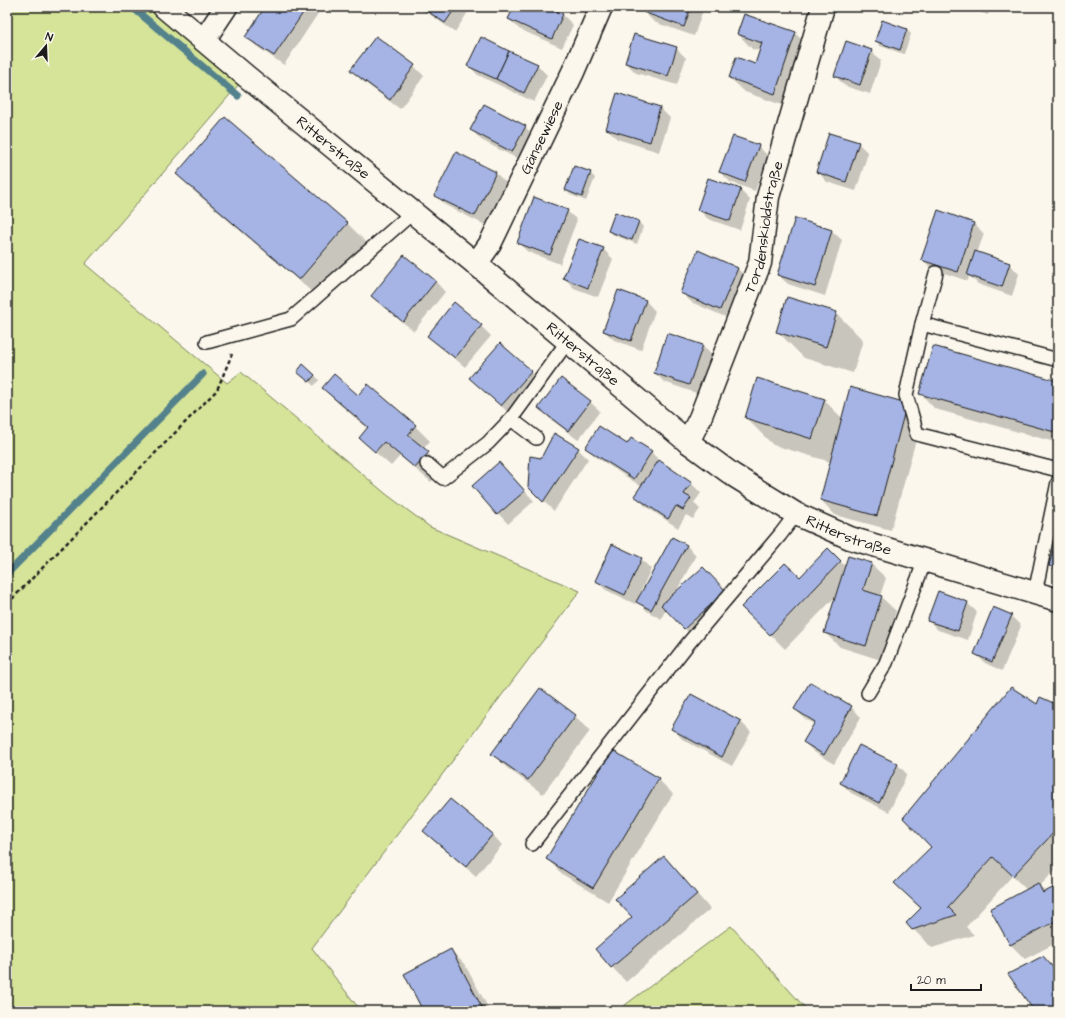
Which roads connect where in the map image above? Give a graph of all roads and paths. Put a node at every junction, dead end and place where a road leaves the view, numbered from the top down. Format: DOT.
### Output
graph roads {
  1 [pos="164,7"];
  2 [pos="226,7"];
  3 [pos="601,7"];
  4 [pos="823,7"];
  5 [pos="204,40"];
  6 [pos="412,213"];
  7 [pos="476,264"];
  8 [pos="936,273"];
  9 [pos="922,324"];
  10 [pos="240,333"];
  11 [pos="568,341"];
  12 [pos="206,342"];
  13 [pos="1058,360"];
  14 [pos="510,419"];
  15 [pos="536,438"];
  16 [pos="688,442"];
  17 [pos="427,464"];
  18 [pos="1058,470"];
  19 [pos="1058,482"];
  20 [pos="796,514"];
  21 [pos="925,560"];
  22 [pos="1035,593"];
  23 [pos="1058,600"];
  24 [pos="7,604"];
  25 [pos="868,693"];
  26 [pos="532,844"];
  1 -- 5 [label="street, Ritterstraße"];
  2 -- 5 [label="street"];
  3 -- 7 [label="street, Gänsewiese"];
  4 -- 16 [label="street, Tordenskioldstraße"];
  5 -- 6 [label="street, Ritterstraße"];
  6 -- 7 [label="street, Ritterstraße"];
  6 -- 10 [label="lane"];
  7 -- 11 [label="street, Ritterstraße"];
  8 -- 9 [label="lane"];
  9 -- 13 [label="lane"];
  9 -- 18 [label="lane"];
  10 -- 12 [label="lane"];
  10 -- 24 [label="path"];
  11 -- 14 [label="lane"];
  11 -- 16 [label="street, Ritterstraße"];
  14 -- 15 [label="lane"];
  14 -- 17 [label="lane"];
  16 -- 20 [label="street, Ritterstraße"];
  19 -- 22 [label="lane"];
  20 -- 21 [label="street, Ritterstraße"];
  20 -- 26 [label="lane"];
  21 -- 22 [label="street, Ritterstraße"];
  21 -- 25 [label="lane"];
  22 -- 23 [label="street, Ritterstraße"];
}
